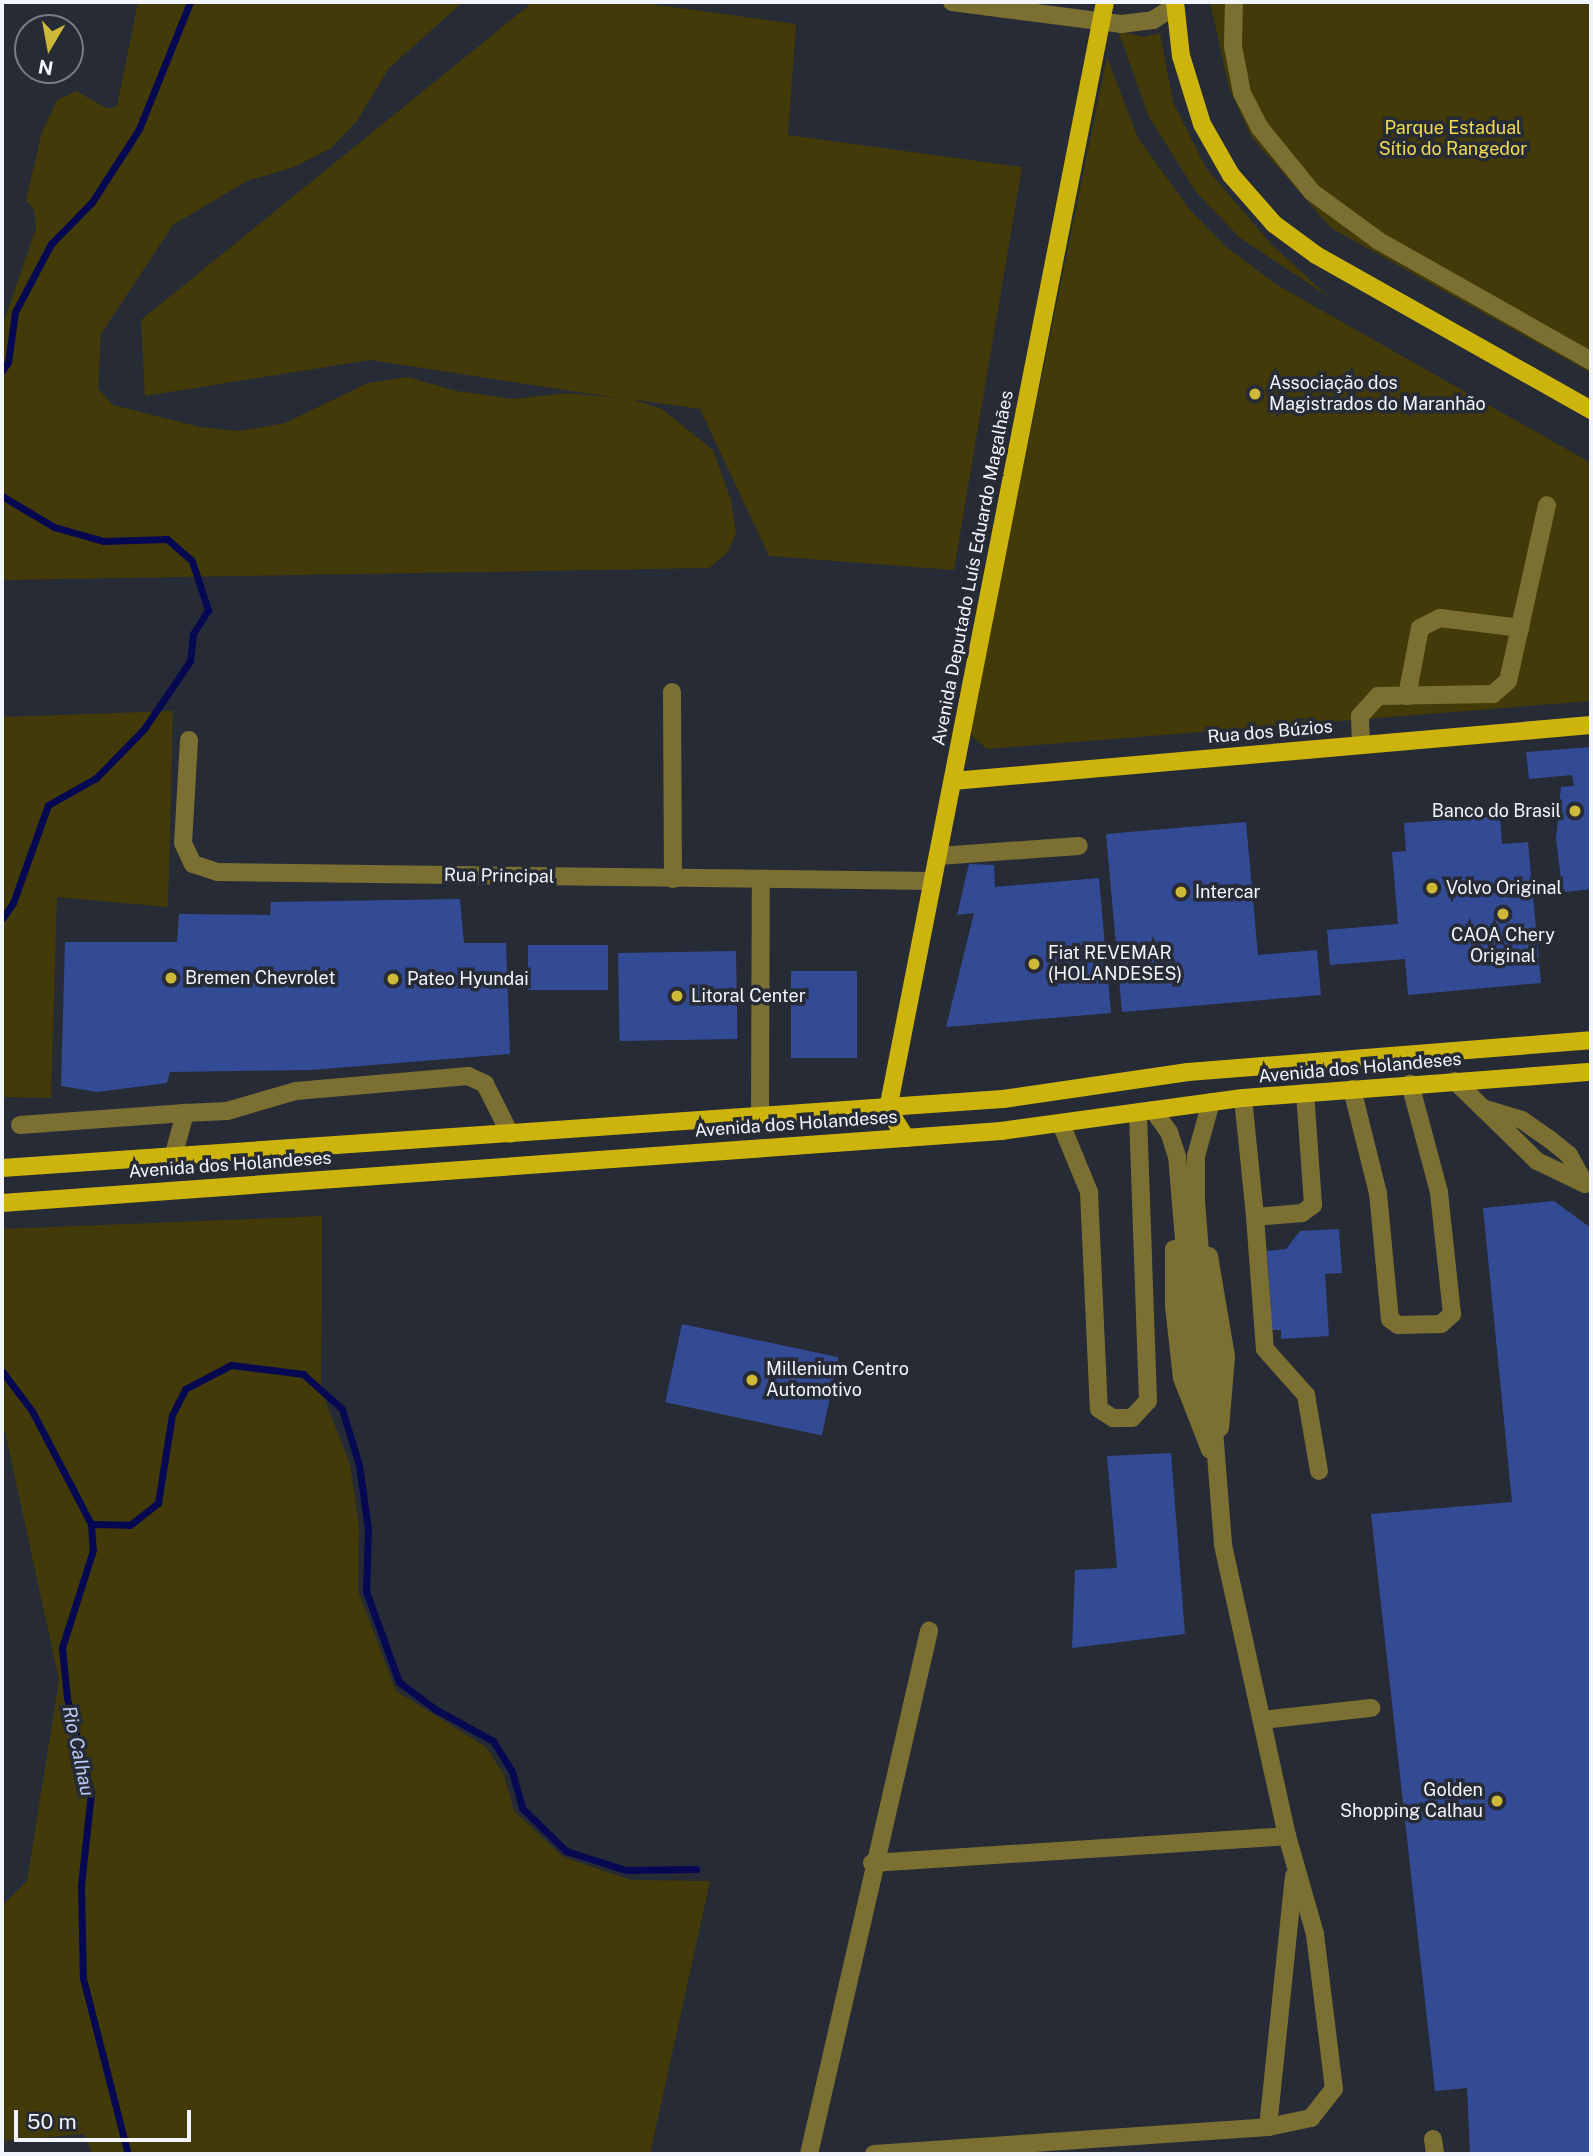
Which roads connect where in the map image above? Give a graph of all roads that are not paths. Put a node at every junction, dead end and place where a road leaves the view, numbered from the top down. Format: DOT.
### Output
graph roads {
  1 [pos="952,2"];
  2 [pos="1105,2"];
  3 [pos="1234,2"];
  4 [pos="1175,4"];
  5 [pos="1101,21"];
  6 [pos="1591,361"];
  7 [pos="1591,410"];
  8 [pos="1547,505"];
  9 [pos="1520,628"];
  10 [pos="672,692"];
  11 [pos="1407,696"];
  12 [pos="1591,725"];
  13 [pos="189,740"];
  14 [pos="1361,745"];
  15 [pos="953,781"];
  16 [pos="1079,846"];
  17 [pos="938,856"];
  18 [pos="673,879"];
  19 [pos="761,881"];
  20 [pos="933,881"];
  21 [pos="1591,1040"];
  22 [pos="1591,1072"];
  23 [pos="1455,1081"];
  24 [pos="1410,1084"];
  25 [pos="1352,1089"];
  26 [pos="1305,1093"];
  27 [pos="1243,1098"];
  28 [pos="1211,1102"];
  29 [pos="1483,1108"];
  30 [pos="888,1109"];
  31 [pos="1146,1111"];
  32 [pos="185,1113"];
  33 [pos="760,1117"];
  34 [pos="1061,1124"];
  35 [pos="20,1125"];
  36 [pos="510,1134"];
  37 [pos="906,1138"];
  38 [pos="173,1157"];
  39 [pos="2,1168"];
  40 [pos="1589,1185"];
  41 [pos="1179,1200"];
  42 [pos="2,1203"];
  43 [pos="1255,1217"];
  44 [pos="1199,1228"];
  45 [pos="1201,1359"];
  46 [pos="1215,1460"];
  47 [pos="1319,1471"];
  48 [pos="929,1632"];
  49 [pos="1371,1707"];
  50 [pos="1262,1720"];
  51 [pos="1287,1836"];
  52 [pos="872,1863"];
  53 [pos="1295,1866"];
  54 [pos="1268,2127"];
  55 [pos="1091,2147"];
  56 [pos="809,2154"];
  57 [pos="874,2154"];
  1 -- 5 [label="street"];
  2 -- 5 [label="main road, Avenida Deputado Luís Eduardo Magalhães"];
  3 -- 6 [label="street"];
  4 -- 5 [label="street"];
  4 -- 7 [label="main road"];
  5 -- 15 [label="main road, Avenida Deputado Luís Eduardo Magalhães"];
  8 -- 9 [label="street"];
  9 -- 11 [label="street"];
  9 -- 11 [label="street"];
  10 -- 18 [label="street"];
  11 -- 14 [label="street"];
  12 -- 14 [label="main road, Rua dos Búzios"];
  13 -- 18 [label="street, Rua Principal"];
  14 -- 15 [label="main road, Rua dos Búzios"];
  15 -- 17 [label="main road, Avenida Deputado Luís Eduardo Magalhães"];
  16 -- 17 [label="street"];
  17 -- 20 [label="main road, Avenida Deputado Luís Eduardo Magalhães"];
  18 -- 19 [label="street, Rua Principal"];
  19 -- 20 [label="street, Rua Principal"];
  19 -- 33 [label="street"];
  20 -- 30 [label="main road, Avenida Deputado Luís Eduardo Magalhães"];
  21 -- 30 [label="main road, Avenida dos Holandeses"];
  22 -- 23 [label="main road, Avenida dos Holandeses"];
  23 -- 24 [label="main road, Avenida dos Holandeses"];
  23 -- 29 [label="street"];
  24 -- 25 [label="main road, Avenida dos Holandeses"];
  24 -- 25 [label="street"];
  25 -- 26 [label="main road, Avenida dos Holandeses"];
  26 -- 27 [label="main road, Avenida dos Holandeses"];
  26 -- 43 [label="street"];
  27 -- 28 [label="main road, Avenida dos Holandeses"];
  27 -- 43 [label="street"];
  28 -- 31 [label="main road, Avenida dos Holandeses"];
  28 -- 44 [label="street"];
  29 -- 40 [label="street"];
  29 -- 40 [label="street"];
  30 -- 33 [label="main road, Avenida dos Holandeses"];
  30 -- 37 [label="main road"];
  31 -- 34 [label="main road, Avenida dos Holandeses"];
  31 -- 34 [label="street"];
  31 -- 41 [label="street"];
  32 -- 35 [label="street"];
  32 -- 36 [label="street"];
  32 -- 38 [label="street"];
  33 -- 36 [label="main road, Avenida dos Holandeses"];
  34 -- 37 [label="main road, Avenida dos Holandeses"];
  36 -- 38 [label="main road, Avenida dos Holandeses"];
  37 -- 42 [label="main road, Avenida dos Holandeses"];
  38 -- 39 [label="main road, Avenida dos Holandeses"];
  41 -- 45 [label="street"];
  41 -- 46 [label="street"];
  43 -- 47 [label="street"];
  44 -- 45 [label="street"];
  44 -- 46 [label="street"];
  45 -- 46 [label="street"];
  46 -- 50 [label="street"];
  48 -- 52 [label="street"];
  49 -- 50 [label="street"];
  50 -- 51 [label="street"];
  51 -- 52 [label="street"];
  51 -- 53 [label="street"];
  52 -- 56 [label="street"];
  53 -- 54 [label="street"];
  53 -- 54 [label="street"];
  54 -- 55 [label="street"];
  55 -- 57 [label="street"];
}
